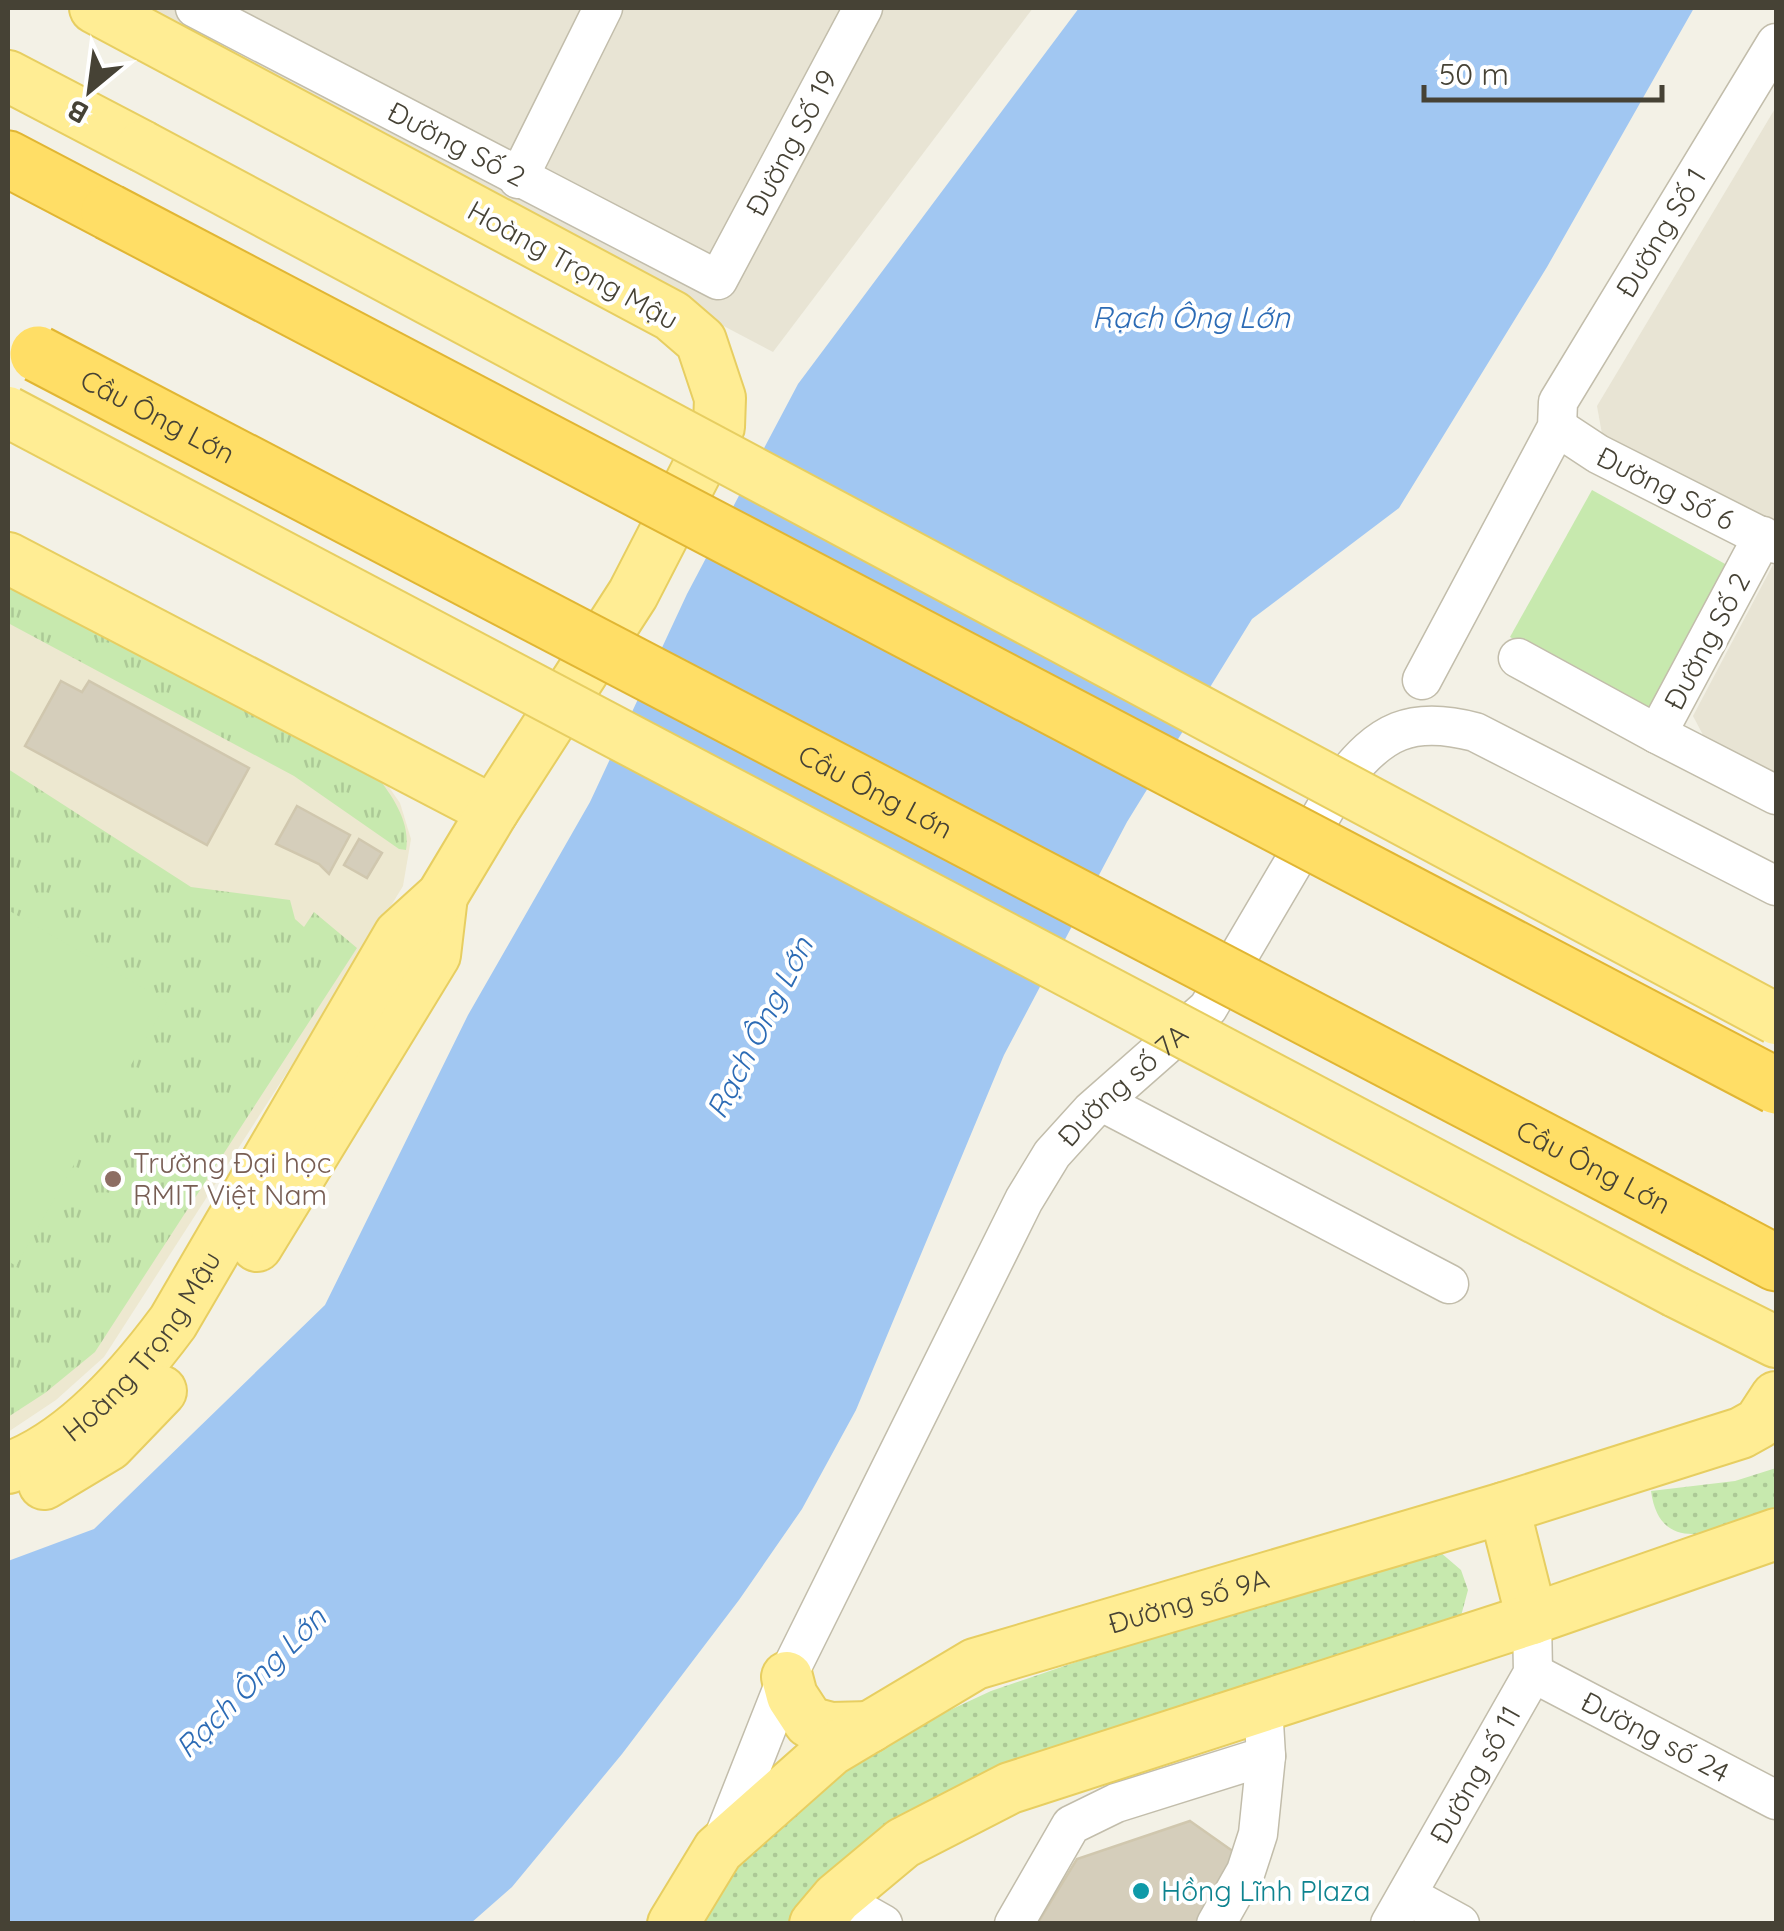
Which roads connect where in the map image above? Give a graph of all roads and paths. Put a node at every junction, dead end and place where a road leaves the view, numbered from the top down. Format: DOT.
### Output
graph roads {
  1 [pos="94,8"];
  2 [pos="195,8"];
  3 [pos="603,8"];
  4 [pos="863,8"];
  5 [pos="1776,43"];
  6 [pos="8,76"];
  7 [pos="8,159"];
  8 [pos="518,178"];
  9 [pos="718,280"];
  10 [pos="23,347"];
  11 [pos="8,412"];
  12 [pos="1557,426"];
  13 [pos="1770,540"];
  14 [pos="8,558"];
  15 [pos="1518,658"];
  16 [pos="1422,680"];
  17 [pos="1657,734"];
  18 [pos="1776,795"];
  19 [pos="493,811"];
  20 [pos="1776,886"];
  21 [pos="442,896"];
  22 [pos="1776,1019"];
  23 [pos="1776,1086"];
  24 [pos="1102,1102"];
  25 [pos="1776,1263"];
  26 [pos="1448,1284"];
  27 [pos="1776,1342"];
  28 [pos="1776,1397"];
  29 [pos="8,1468"];
  30 [pos="8,1502"];
  31 [pos="1504,1508"];
  32 [pos="1776,1534"];
  33 [pos="1532,1619"];
  34 [pos="1532,1672"];
  35 [pos="786,1677"];
  36 [pos="1263,1706"];
  37 [pos="870,1727"];
  38 [pos="1266,1756"];
  39 [pos="1108,1780"];
  40 [pos="1776,1800"];
  41 [pos="718,1850"];
  42 [pos="1398,1909"];
  43 [pos="826,1911"];
  44 [pos="673,1924"];
  45 [pos="883,1924"];
  46 [pos="1014,1924"];
  47 [pos="1216,1924"];
  48 [pos="1460,1924"];
  1 -- 19 [label="main road, Hoàng Trọng Mậu"];
  2 -- 8 [label="street, Đường Số 2"];
  3 -- 8 [label="street"];
  4 -- 9 [label="street, Đường Số 19"];
  5 -- 12 [label="street, Đường Số 1"];
  6 -- 22 [label="main road, bridge"];
  7 -- 23 [label="highway, bridge"];
  8 -- 9 [label="street, Đường Số 2"];
  10 -- 25 [label="highway, Cầu Ông Lớn, bridge"];
  11 -- 27 [label="main road, bridge"];
  12 -- 13 [label="street, Đường Số 6"];
  12 -- 16 [label="street, Đường Số 1"];
  13 -- 17 [label="street, Đường Số 2"];
  14 -- 19 [label="main road"];
  15 -- 17 [label="street"];
  17 -- 18 [label="street, Đường Số 2"];
  19 -- 21 [label="main road, Hoàng Trọng Mậu"];
  20 -- 24 [label="street, Đường số 7A"];
  21 -- 29 [label="main road, Hoàng Trọng Mậu"];
  21 -- 30 [label="main road, Hoàng Trọng Mậu"];
  24 -- 26 [label="street"];
  24 -- 35 [label="street, Đường số 7A"];
  28 -- 31 [label="main road, Đường số 9A"];
  31 -- 33 [label="main road"];
  31 -- 37 [label="main road, Đường số 9A"];
  32 -- 33 [label="main road"];
  33 -- 34 [label="street, Đường số 11"];
  33 -- 36 [label="main road"];
  34 -- 40 [label="street, Đường số 24"];
  34 -- 42 [label="street, Đường số 11"];
  35 -- 37 [label="main road"];
  35 -- 41 [label="street, Đường số 7A"];
  36 -- 38 [label="street"];
  36 -- 39 [label="main road"];
  37 -- 41 [label="main road, Đường số 9A"];
  38 -- 39 [label="street"];
  38 -- 47 [label="street"];
  39 -- 43 [label="main road"];
  39 -- 46 [label="street"];
  41 -- 44 [label="main road, Đường số 9A"];
  42 -- 48 [label="street"];
  43 -- 45 [label="street"];
}
